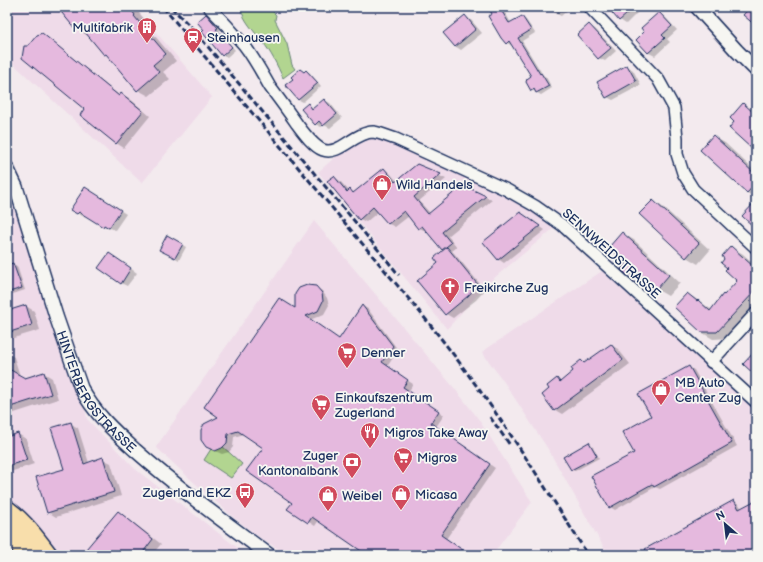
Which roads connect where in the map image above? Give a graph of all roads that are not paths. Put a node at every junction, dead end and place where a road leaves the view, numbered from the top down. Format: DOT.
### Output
graph roads {
  1 [pos="209,7"];
  2 [pos="589,7"];
  3 [pos="698,7"];
  4 [pos="756,70"];
  5 [pos="7,168"];
  6 [pos="756,248"];
  7 [pos="756,313"];
  8 [pos="711,362"];
  9 [pos="756,402"];
  10 [pos="7,511"];
  11 [pos="7,527"];
  12 [pos="27,555"];
  13 [pos="47,555"];
  14 [pos="268,555"];
  1 -- 8 [label="street, SENNWEIDSTRASSE"];
  2 -- 6 [label="street"];
  3 -- 4 [label="street"];
  5 -- 14 [label="street, HINTERBERGSTRASSE"];
  7 -- 8 [label="street"];
  8 -- 9 [label="street, SENNWEIDSTRASSE"];
  10 -- 13 [label="highway"];
  11 -- 12 [label="highway"];
}
